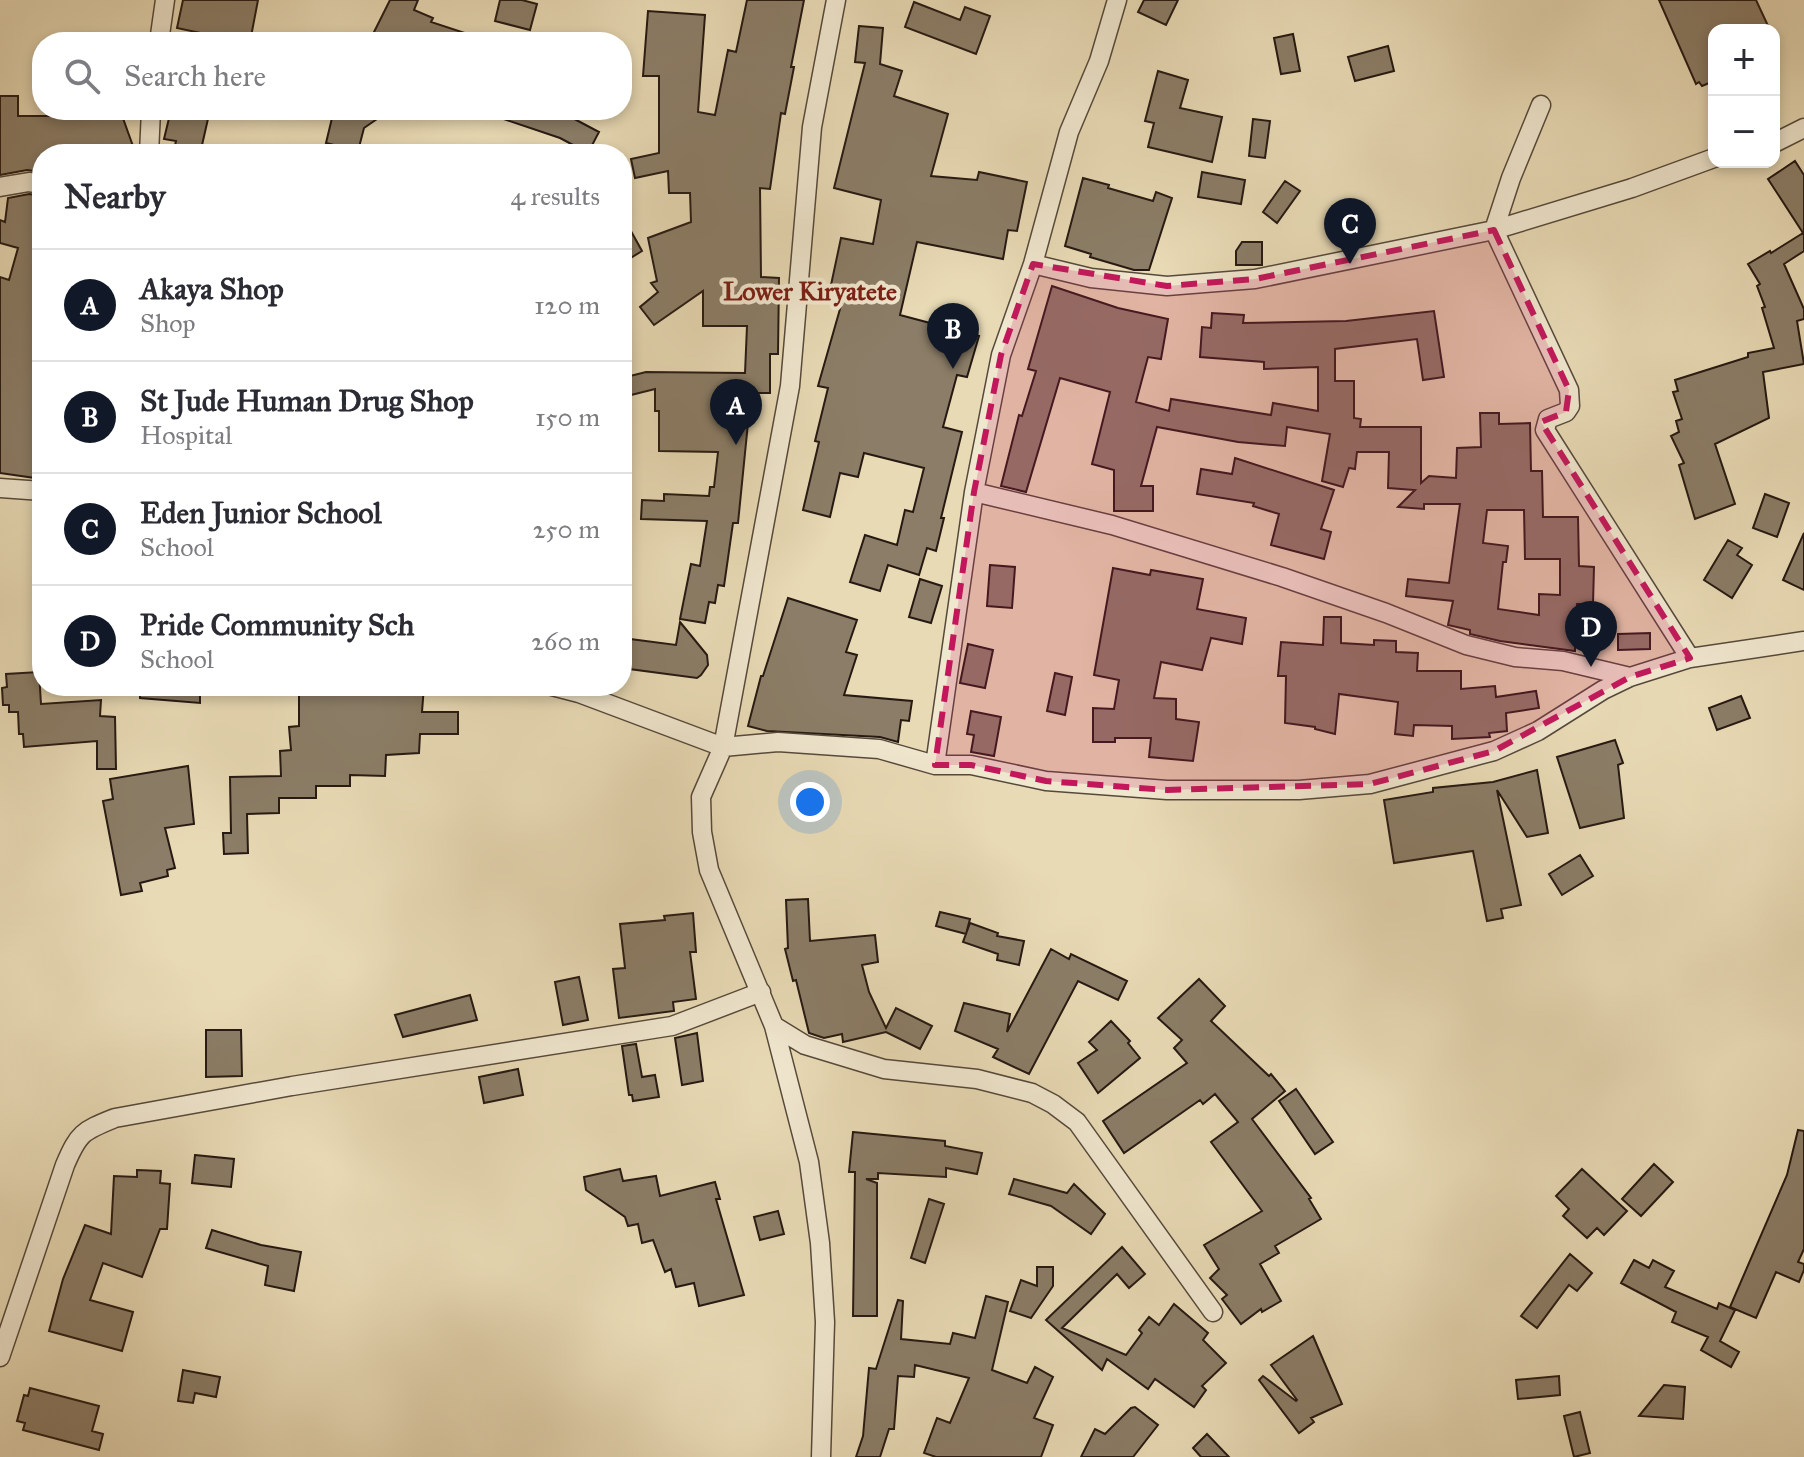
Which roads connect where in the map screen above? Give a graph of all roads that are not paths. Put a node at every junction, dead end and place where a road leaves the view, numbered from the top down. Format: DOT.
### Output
graph roads {
  1 [pos="165,0"];
  2 [pos="836,0"];
  3 [pos="1117,0"];
  4 [pos="160,32"];
  5 [pos="1541,105"];
  6 [pos="151,120"];
  7 [pos="1804,128"];
  8 [pos="1780,140"];
  9 [pos="149,144"];
  10 [pos="1708,160"];
  11 [pos="32,182"];
  12 [pos="0,187"];
  13 [pos="1494,230"];
  14 [pos="1033,264"];
  15 [pos="0,488"];
  16 [pos="32,490"];
  17 [pos="974,492"];
  18 [pos="1804,641"];
  19 [pos="1690,658"];
  20 [pos="1630,677"];
  21 [pos="587,696"];
  22 [pos="723,747"];
  23 [pos="935,765"];
  24 [pos="761,992"];
  25 [pos="774,1026"];
  26 [pos="1213,1312"];
  27 [pos="0,1357"];
  28 [pos="821,1457"];
  1 -- 4 [label="street"];
  2 -- 22 [label="street"];
  3 -- 14 [label="street"];
  5 -- 13 [label="street"];
  6 -- 9 [label="street"];
  7 -- 8 [label="street"];
  10 -- 13 [label="street"];
  11 -- 12 [label="street"];
  13 -- 14 [label="street"];
  13 -- 19 [label="street"];
  14 -- 17 [label="street"];
  15 -- 16 [label="street"];
  17 -- 20 [label="street"];
  17 -- 23 [label="street"];
  18 -- 19 [label="street"];
  19 -- 20 [label="street"];
  20 -- 23 [label="street"];
  21 -- 22 [label="street"];
  22 -- 23 [label="street"];
  22 -- 24 [label="street"];
  24 -- 25 [label="street"];
  24 -- 27 [label="street"];
  25 -- 26 [label="street"];
  25 -- 28 [label="street"];
}
